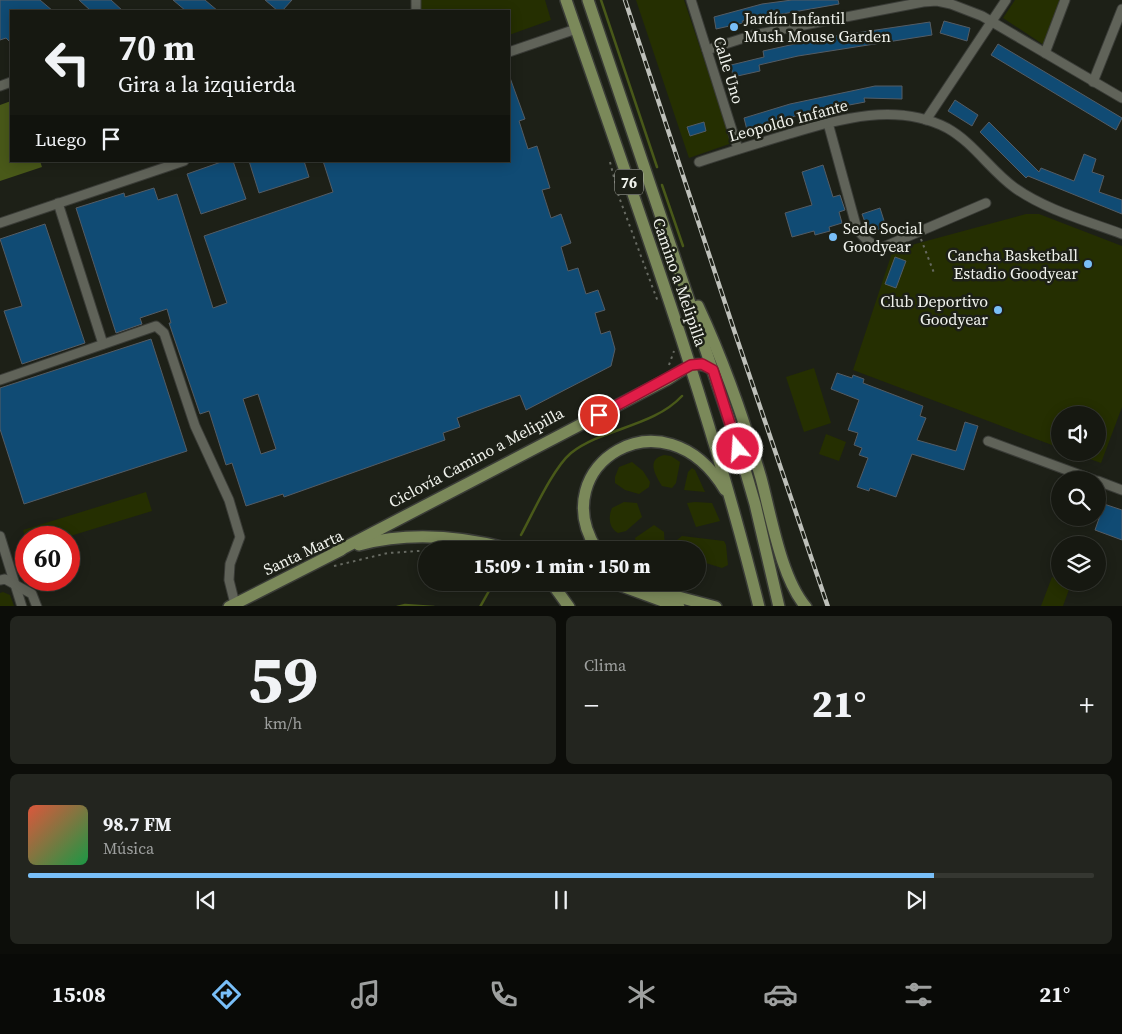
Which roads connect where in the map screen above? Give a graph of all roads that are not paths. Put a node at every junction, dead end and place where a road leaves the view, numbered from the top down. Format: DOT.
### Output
graph roads {
  1 [pos="566,0"];
  2 [pos="588,0"];
  3 [pos="691,0"];
  4 [pos="1006,0"];
  5 [pos="1065,0"];
  6 [pos="1122,9"];
  7 [pos="992,21"];
  8 [pos="576,30"];
  9 [pos="708,50"];
  10 [pos="510,52"];
  11 [pos="1045,53"];
  12 [pos="1093,82"];
  13 [pos="1122,98"];
  14 [pos="926,120"];
  15 [pos="828,122"];
  16 [pos="738,149"];
  17 [pos="181,162"];
  18 [pos="699,162"];
  19 [pos="58,203"];
  20 [pos="986,203"];
  21 [pos="0,223"];
  22 [pos="1122,234"];
  23 [pos="684,284"];
  24 [pos="103,344"];
  25 [pos="691,365"];
  26 [pos="713,370"];
  27 [pos="0,380"];
  28 [pos="988,441"];
  29 [pos="1070,471"];
  30 [pos="1106,484"];
  31 [pos="1122,490"];
  32 [pos="734,507"];
  33 [pos="0,536"];
  34 [pos="476,541"];
  35 [pos="591,541"];
  36 [pos="330,555"];
  37 [pos="0,580"];
  38 [pos="15,584"];
  39 [pos="17,591"];
  40 [pos="27,591"];
  41 [pos="557,591"];
  42 [pos="636,591"];
  43 [pos="662,591"];
  44 [pos="232,605"];
  45 [pos="22,606"];
  46 [pos="37,606"];
  47 [pos="568,606"];
  48 [pos="679,606"];
  49 [pos="716,606"];
  50 [pos="759,606"];
  51 [pos="779,606"];
  52 [pos="806,606"];
  1 -- 8 [label="main road, Camino a Melipilla / 76"];
  2 -- 23 [label="main road, Camino a Melipilla / 76"];
  3 -- 9 [label="street, Calle Uno"];
  4 -- 7 [label="street"];
  5 -- 11 [label="street"];
  6 -- 12 [label="street"];
  7 -- 9 [label="street"];
  7 -- 11 [label="street"];
  7 -- 14 [label="street"];
  8 -- 10 [label="street"];
  8 -- 25 [label="main road, Camino a Melipilla / 76"];
  9 -- 16 [label="street, Calle Uno"];
  11 -- 12 [label="street"];
  12 -- 13 [label="street"];
  14 -- 15 [label="street, Leopoldo Infante"];
  14 -- 22 [label="street, Leopoldo Infante"];
  15 -- 16 [label="street, Leopoldo Infante"];
  15 -- 20 [label="street"];
  16 -- 18 [label="street, Leopoldo Infante"];
  17 -- 19 [label="street"];
  19 -- 21 [label="street"];
  19 -- 24 [label="street"];
  23 -- 26 [label="main road, Camino a Melipilla / 76"];
  23 -- 52 [label="main road"];
  24 -- 27 [label="street"];
  24 -- 44 [label="street"];
  25 -- 26 [label="main road"];
  25 -- 32 [label="main road, Camino a Melipilla / 76"];
  25 -- 36 [label="main road"];
  26 -- 51 [label="main road, Camino a Melipilla / 76"];
  28 -- 29 [label="street"];
  30 -- 31 [label="street"];
  32 -- 35 [label="main road"];
  32 -- 50 [label="main road, Camino a Melipilla / 76"];
  33 -- 38 [label="street"];
  34 -- 36 [label="main road, Santa Marta"];
  36 -- 44 [label="main road, Santa Marta"];
  37 -- 38 [label="street"];
  39 -- 45 [label="street"];
  40 -- 46 [label="street"];
  41 -- 47 [label="main road"];
  42 -- 48 [label="main road"];
  43 -- 49 [label="main road"];
}
